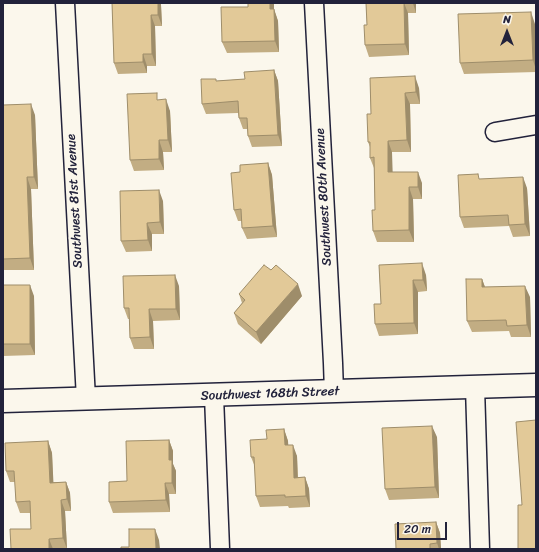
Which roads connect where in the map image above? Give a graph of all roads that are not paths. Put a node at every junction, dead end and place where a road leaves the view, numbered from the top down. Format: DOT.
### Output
graph roads {
  1 [pos="65,3"];
  2 [pos="314,3"];
  3 [pos="536,125"];
  4 [pos="495,132"];
  5 [pos="536,385"];
  6 [pos="475,387"];
  7 [pos="334,392"];
  8 [pos="214,396"];
  9 [pos="86,399"];
  10 [pos="3,401"];
  11 [pos="220,549"];
  12 [pos="480,549"];
  1 -- 9 [label="street, Southwest 81st Avenue"];
  2 -- 7 [label="street, Southwest 80th Avenue"];
  3 -- 4 [label="street"];
  5 -- 6 [label="street, Southwest 168th Street"];
  6 -- 7 [label="street, Southwest 168th Street"];
  6 -- 12 [label="street"];
  7 -- 8 [label="street, Southwest 168th Street"];
  8 -- 9 [label="street, Southwest 168th Street"];
  8 -- 11 [label="street"];
  9 -- 10 [label="street, Southwest 168th Street"];
}
